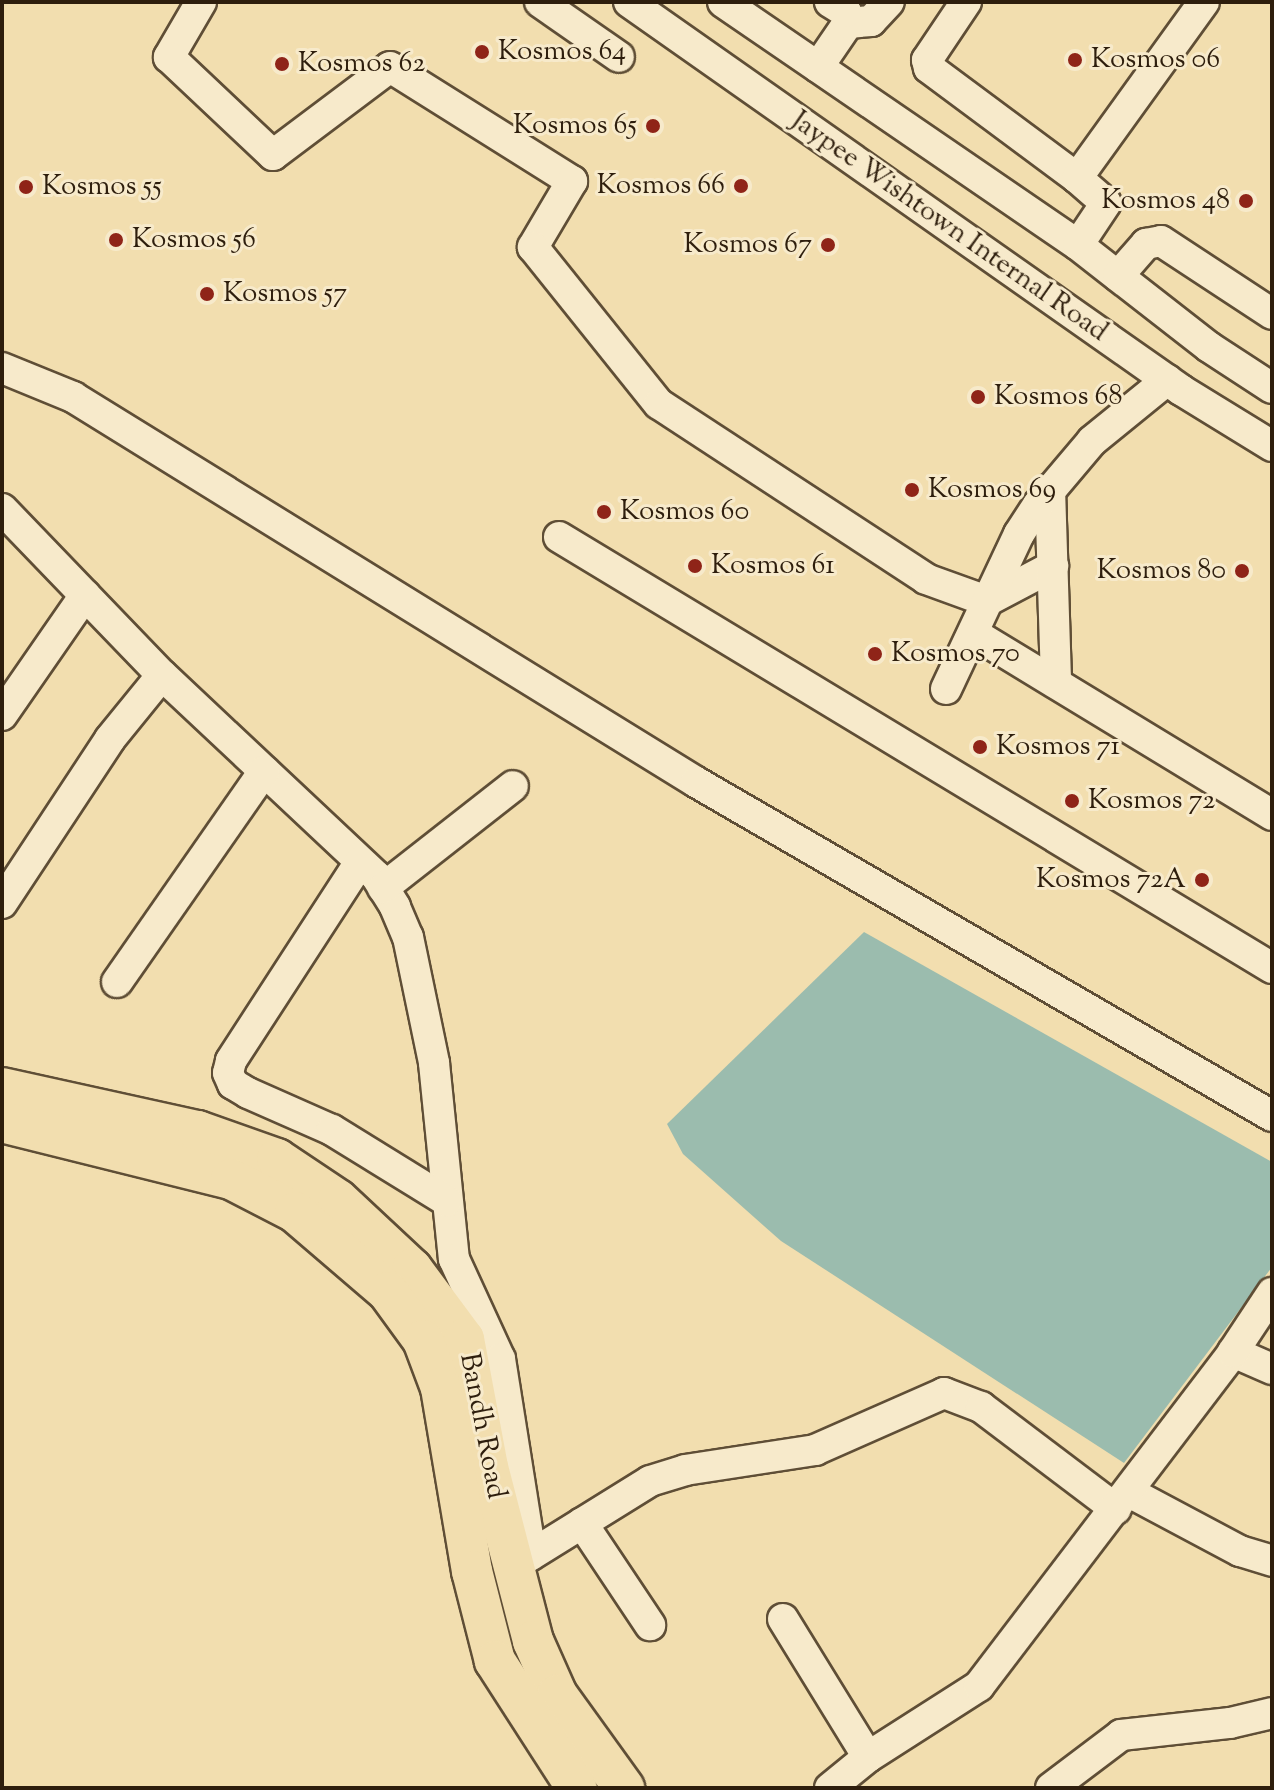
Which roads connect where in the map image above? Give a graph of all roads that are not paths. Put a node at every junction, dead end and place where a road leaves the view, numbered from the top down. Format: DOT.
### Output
graph roads {
  1 [pos="201,2"];
  2 [pos="540,2"];
  3 [pos="629,2"];
  4 [pos="723,2"];
  5 [pos="889,2"];
  6 [pos="966,2"];
  7 [pos="1204,2"];
  8 [pos="839,12"];
  9 [pos="619,57"];
  10 [pos="818,67"];
  11 [pos="1077,178"];
  12 [pos="1078,245"];
  13 [pos="1118,276"];
  14 [pos="1272,314"];
  15 [pos="2,368"];
  16 [pos="1167,380"];
  17 [pos="1272,388"];
  18 [pos="1272,446"];
  19 [pos="1050,489"];
  20 [pos="2,509"];
  21 [pos="559,537"];
  22 [pos="1053,566"];
  23 [pos="85,595"];
  24 [pos="987,601"];
  25 [pos="973,633"];
  26 [pos="162,675"];
  27 [pos="1056,683"];
  28 [pos="946,689"];
  29 [pos="2,715"];
  30 [pos="264,771"];
  31 [pos="513,786"];
  32 [pos="1272,815"];
  33 [pos="360,862"];
  34 [pos="383,888"];
  35 [pos="2,903"];
  36 [pos="1272,968"];
  37 [pos="117,982"];
  38 [pos="2,1088"];
  39 [pos="1272,1116"];
  40 [pos="2,1122"];
  41 [pos="447,1201"];
  42 [pos="1272,1293"];
  43 [pos="1233,1352"];
  44 [pos="1272,1369"];
  45 [pos="1122,1500"];
  46 [pos="582,1523"];
  47 [pos="522,1560"];
  48 [pos="1272,1561"];
  49 [pos="783,1619"];
  50 [pos="650,1625"];
  51 [pos="533,1641"];
  52 [pos="495,1661"];
  53 [pos="1272,1713"];
  54 [pos="868,1757"];
  55 [pos="577,1788"];
  56 [pos="624,1788"];
  57 [pos="830,1788"];
  58 [pos="1051,1788"];
  1 -- 24 [label="street"];
  2 -- 9 [label="street"];
  3 -- 16 [label="street, Jaypee Wishtown Internal Road"];
  4 -- 10 [label="street, Jaypee Wishtown Internal Road"];
  5 -- 8 [label="street"];
  6 -- 11 [label="street"];
  7 -- 11 [label="street"];
  8 -- 10 [label="street"];
  10 -- 12 [label="street, Jaypee Wishtown Internal Road"];
  11 -- 12 [label="street"];
  12 -- 13 [label="street, Jaypee Wishtown Internal Road"];
  13 -- 14 [label="street"];
  13 -- 17 [label="street, Jaypee Wishtown Internal Road"];
  15 -- 39 [label="street"];
  16 -- 18 [label="street, Jaypee Wishtown Internal Road"];
  16 -- 19 [label="street"];
  19 -- 22 [label="street"];
  19 -- 24 [label="street"];
  20 -- 23 [label="street"];
  21 -- 36 [label="street"];
  22 -- 24 [label="street"];
  22 -- 27 [label="street"];
  23 -- 26 [label="street"];
  23 -- 29 [label="street"];
  24 -- 25 [label="street"];
  25 -- 27 [label="street"];
  25 -- 28 [label="street"];
  26 -- 30 [label="street"];
  26 -- 35 [label="street"];
  27 -- 32 [label="street"];
  30 -- 33 [label="street"];
  30 -- 37 [label="street"];
  31 -- 34 [label="street"];
  33 -- 34 [label="street"];
  33 -- 41 [label="street"];
  34 -- 41 [label="street"];
  38 -- 47 [label="main road, Bandh Road"];
  40 -- 52 [label="main road, Bandh Road"];
  41 -- 47 [label="street"];
  42 -- 43 [label="street"];
  43 -- 44 [label="street"];
  43 -- 45 [label="street"];
  45 -- 46 [label="street"];
  45 -- 48 [label="street"];
  45 -- 54 [label="street"];
  46 -- 47 [label="street"];
  46 -- 50 [label="street"];
  47 -- 51 [label="main road, Bandh Road"];
  49 -- 54 [label="street"];
  51 -- 52 [label="main road"];
  51 -- 56 [label="main road, Bandh Road"];
  52 -- 55 [label="main road, Bandh Road"];
  53 -- 58 [label="street"];
  54 -- 57 [label="street"];
}
